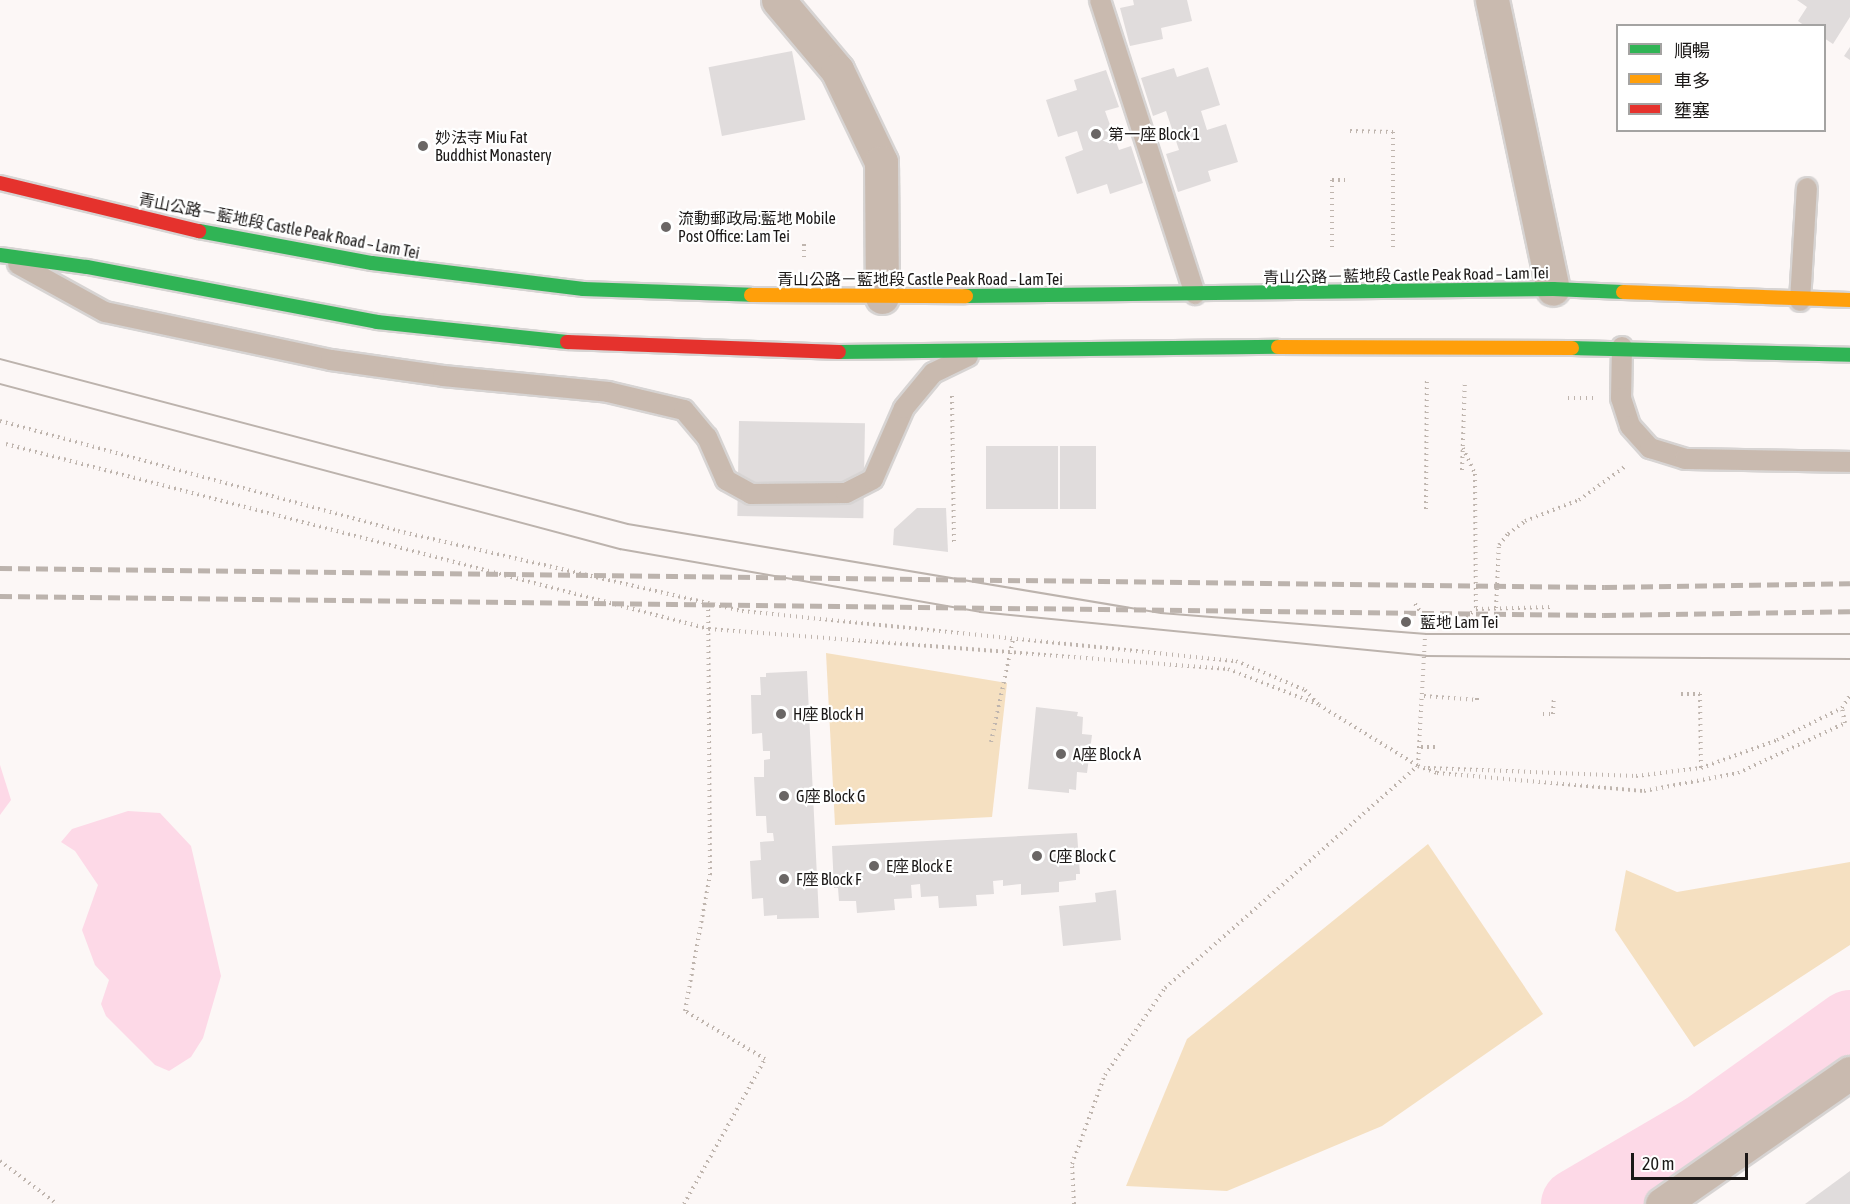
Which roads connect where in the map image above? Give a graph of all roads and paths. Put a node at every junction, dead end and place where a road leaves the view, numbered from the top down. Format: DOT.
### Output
graph roads {
  1 [pos="778,0"];
  2 [pos="1100,0"];
  3 [pos="1492,0"];
  4 [pos="1350,131"];
  5 [pos="1345,180"];
  6 [pos="0,183"];
  7 [pos="1808,188"];
  8 [pos="1332,247"];
  9 [pos="1392,248"];
  10 [pos="0,255"];
  11 [pos="1553,289"];
  12 [pos="1195,294"];
  13 [pos="882,297"];
  14 [pos="1850,300"];
  15 [pos="1800,301"];
  16 [pos="1427,345"];
  17 [pos="1466,346"];
  18 [pos="1622,347"];
  19 [pos="976,352"];
  20 [pos="1850,355"];
  21 [pos="952,392"];
  22 [pos="0,421"];
  23 [pos="6,444"];
  24 [pos="1463,448"];
  25 [pos="1650,448"];
  26 [pos="1850,462"];
  27 [pos="1462,470"];
  28 [pos="1426,508"];
  29 [pos="954,545"];
  30 [pos="1414,602"];
  31 [pos="708,603"];
  32 [pos="1551,607"];
  33 [pos="1496,608"];
  34 [pos="1476,609"];
  35 [pos="1426,620"];
  36 [pos="709,629"];
  37 [pos="1013,639"];
  38 [pos="1010,652"];
  39 [pos="1477,694"];
  40 [pos="1681,694"];
  41 [pos="1850,695"];
  42 [pos="1424,696"];
  43 [pos="1554,696"];
  44 [pos="1319,705"];
  45 [pos="1842,708"];
  46 [pos="1543,714"];
  47 [pos="991,742"];
  48 [pos="1421,747"];
  49 [pos="1437,747"];
  50 [pos="1418,766"];
  51 [pos="1427,768"];
  52 [pos="1701,768"];
  53 [pos="1850,1073"];
  54 [pos="0,1161"];
  55 [pos="57,1204"];
  56 [pos="684,1204"];
  57 [pos="1074,1204"];
  58 [pos="1662,1204"];
  1 -- 13 [label="street"];
  2 -- 12 [label="lane"];
  3 -- 11 [label="street"];
  4 -- 9 [label="path"];
  5 -- 8 [label="path"];
  6 -- 13 [label="main road, 青山公路－藍地段 Castle Peak Road – Lam Tei"];
  7 -- 15 [label="lane"];
  10 -- 19 [label="main road"];
  10 -- 19 [label="lane"];
  11 -- 12 [label="main road, 青山公路－藍地段 Castle Peak Road – Lam Tei"];
  11 -- 15 [label="main road, 青山公路－藍地段 Castle Peak Road – Lam Tei"];
  12 -- 13 [label="main road, 青山公路－藍地段 Castle Peak Road – Lam Tei"];
  14 -- 15 [label="main road, 青山公路－藍地段 Castle Peak Road – Lam Tei"];
  16 -- 17 [label="main road"];
  16 -- 19 [label="main road"];
  16 -- 28 [label="path"];
  17 -- 18 [label="main road"];
  17 -- 24 [label="path"];
  18 -- 20 [label="main road"];
  18 -- 25 [label="lane"];
  21 -- 29 [label="path"];
  22 -- 31 [label="path"];
  23 -- 36 [label="path"];
  24 -- 27 [label="path"];
  24 -- 34 [label="path"];
  25 -- 26 [label="lane"];
  25 -- 33 [label="path"];
  30 -- 35 [label="path"];
  31 -- 36 [label="path"];
  31 -- 37 [label="path"];
  32 -- 33 [label="path"];
  33 -- 34 [label="path"];
  34 -- 35 [label="path"];
  35 -- 42 [label="path"];
  36 -- 38 [label="path"];
  36 -- 56 [label="path"];
  37 -- 38 [label="path"];
  37 -- 44 [label="path"];
  38 -- 44 [label="path"];
  38 -- 47 [label="path"];
  39 -- 42 [label="path"];
  40 -- 52 [label="path"];
  41 -- 45 [label="path"];
  42 -- 48 [label="path"];
  43 -- 46 [label="path"];
  44 -- 50 [label="path"];
  45 -- 51 [label="path"];
  45 -- 52 [label="path"];
  48 -- 49 [label="path"];
  48 -- 50 [label="path"];
  50 -- 51 [label="path"];
  50 -- 57 [label="path"];
  51 -- 52 [label="path"];
  53 -- 58 [label="street"];
  54 -- 55 [label="path"];
}
